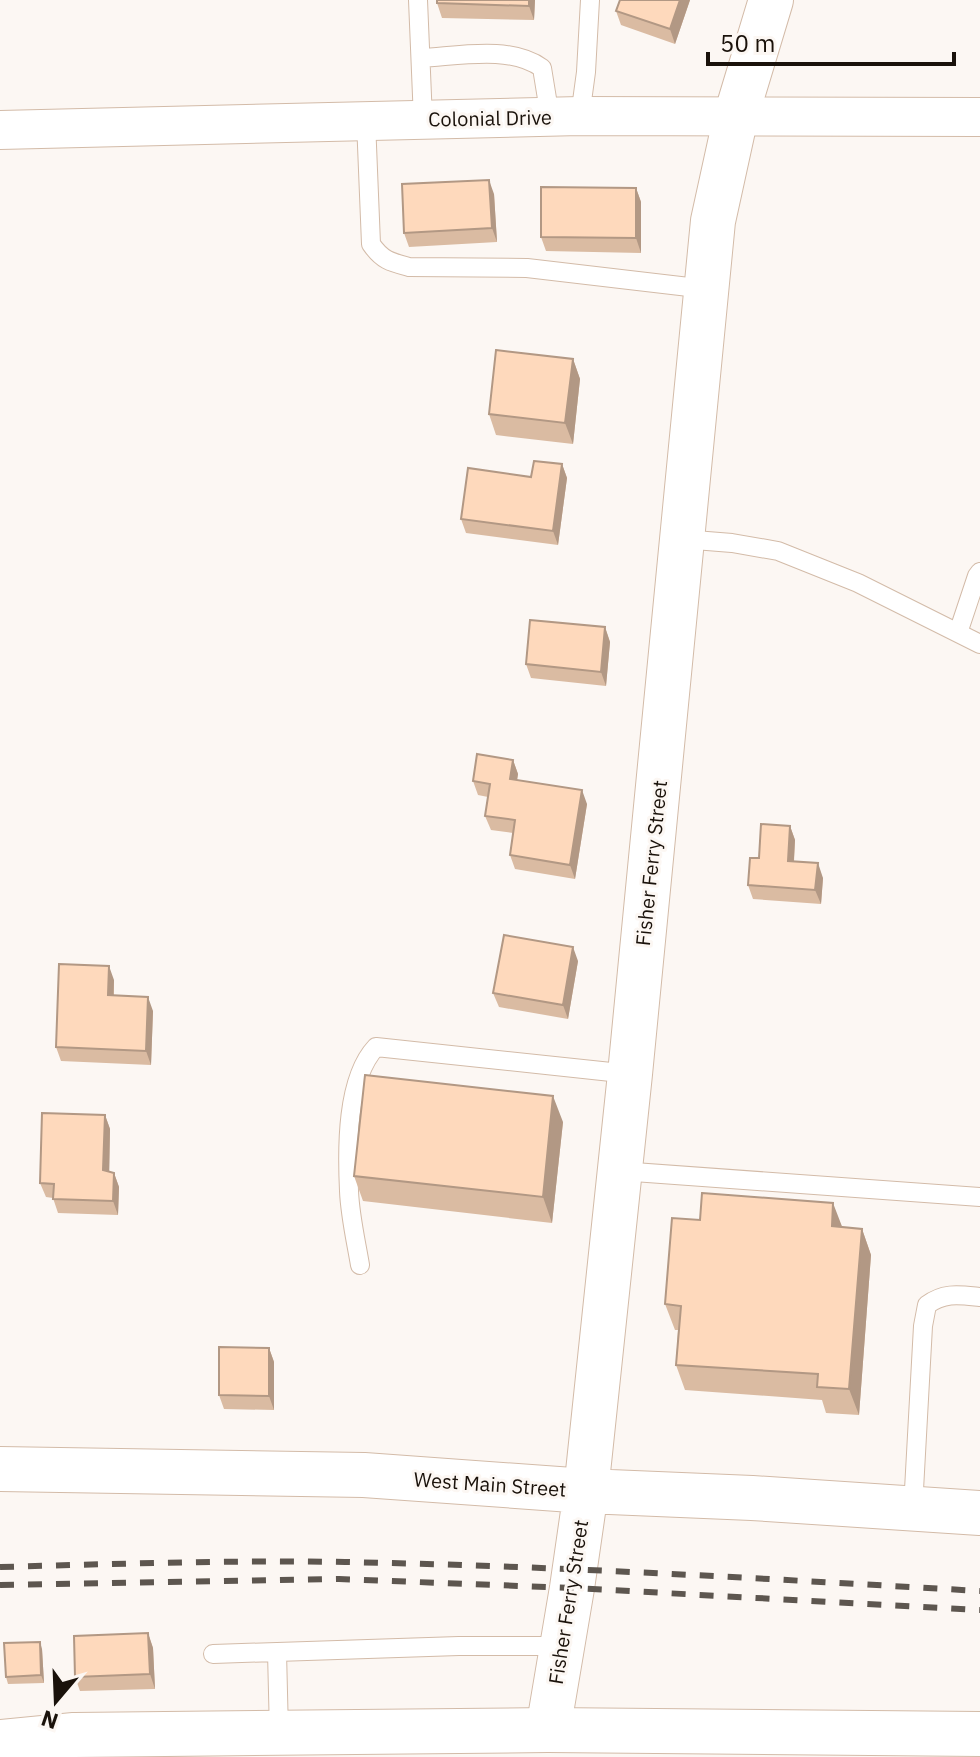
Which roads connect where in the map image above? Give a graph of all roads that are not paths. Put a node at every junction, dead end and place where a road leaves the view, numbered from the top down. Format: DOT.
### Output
graph roads {
  1 [pos="418,0"];
  2 [pos="590,0"];
  3 [pos="771,0"];
  4 [pos="421,58"];
  5 [pos="565,116"];
  6 [pos="736,116"];
  7 [pos="980,117"];
  8 [pos="423,120"];
  9 [pos="366,121"];
  10 [pos="0,130"];
  11 [pos="706,289"];
  12 [pos="682,539"];
  13 [pos="980,572"];
  14 [pos="958,633"];
  15 [pos="980,644"];
  16 [pos="630,1074"];
  17 [pos="620,1171"];
  18 [pos="980,1197"];
  19 [pos="360,1265"];
  20 [pos="980,1297"];
  21 [pos="0,1469"];
  22 [pos="586,1491"];
  23 [pos="913,1508"];
  24 [pos="980,1513"];
  25 [pos="561,1646"];
  26 [pos="277,1652"];
  27 [pos="213,1654"];
  28 [pos="279,1733"];
  29 [pos="980,1734"];
  30 [pos="0,1742"];
  31 [pos="545,1744"];
  32 [pos="75,1746"];
  1 -- 4 [label="lane"];
  2 -- 5 [label="lane"];
  3 -- 6 [label="street, Fisher Ferry Street"];
  4 -- 5 [label="lane"];
  4 -- 8 [label="lane"];
  5 -- 6 [label="street, Colonial Drive"];
  5 -- 8 [label="street, Colonial Drive"];
  6 -- 7 [label="street, Colonial Drive"];
  6 -- 11 [label="street, Fisher Ferry Street"];
  8 -- 9 [label="street, Colonial Drive"];
  9 -- 10 [label="street, Colonial Drive"];
  9 -- 11 [label="lane"];
  11 -- 12 [label="street, Fisher Ferry Street"];
  12 -- 14 [label="lane"];
  12 -- 16 [label="street, Fisher Ferry Street"];
  13 -- 14 [label="lane"];
  14 -- 15 [label="lane"];
  16 -- 17 [label="street, Fisher Ferry Street"];
  16 -- 19 [label="lane"];
  17 -- 18 [label="lane"];
  17 -- 22 [label="street, Fisher Ferry Street"];
  20 -- 23 [label="lane"];
  21 -- 22 [label="street, West Main Street"];
  22 -- 23 [label="street, West Main Street"];
  22 -- 25 [label="street, Fisher Ferry Street"];
  23 -- 24 [label="street, West Main Street"];
  25 -- 26 [label="lane"];
  25 -- 31 [label="street, Fisher Ferry Street"];
  26 -- 27 [label="lane"];
  26 -- 28 [label="lane"];
  28 -- 31 [label="street"];
  28 -- 32 [label="street"];
  29 -- 31 [label="street"];
  30 -- 32 [label="street"];
}
